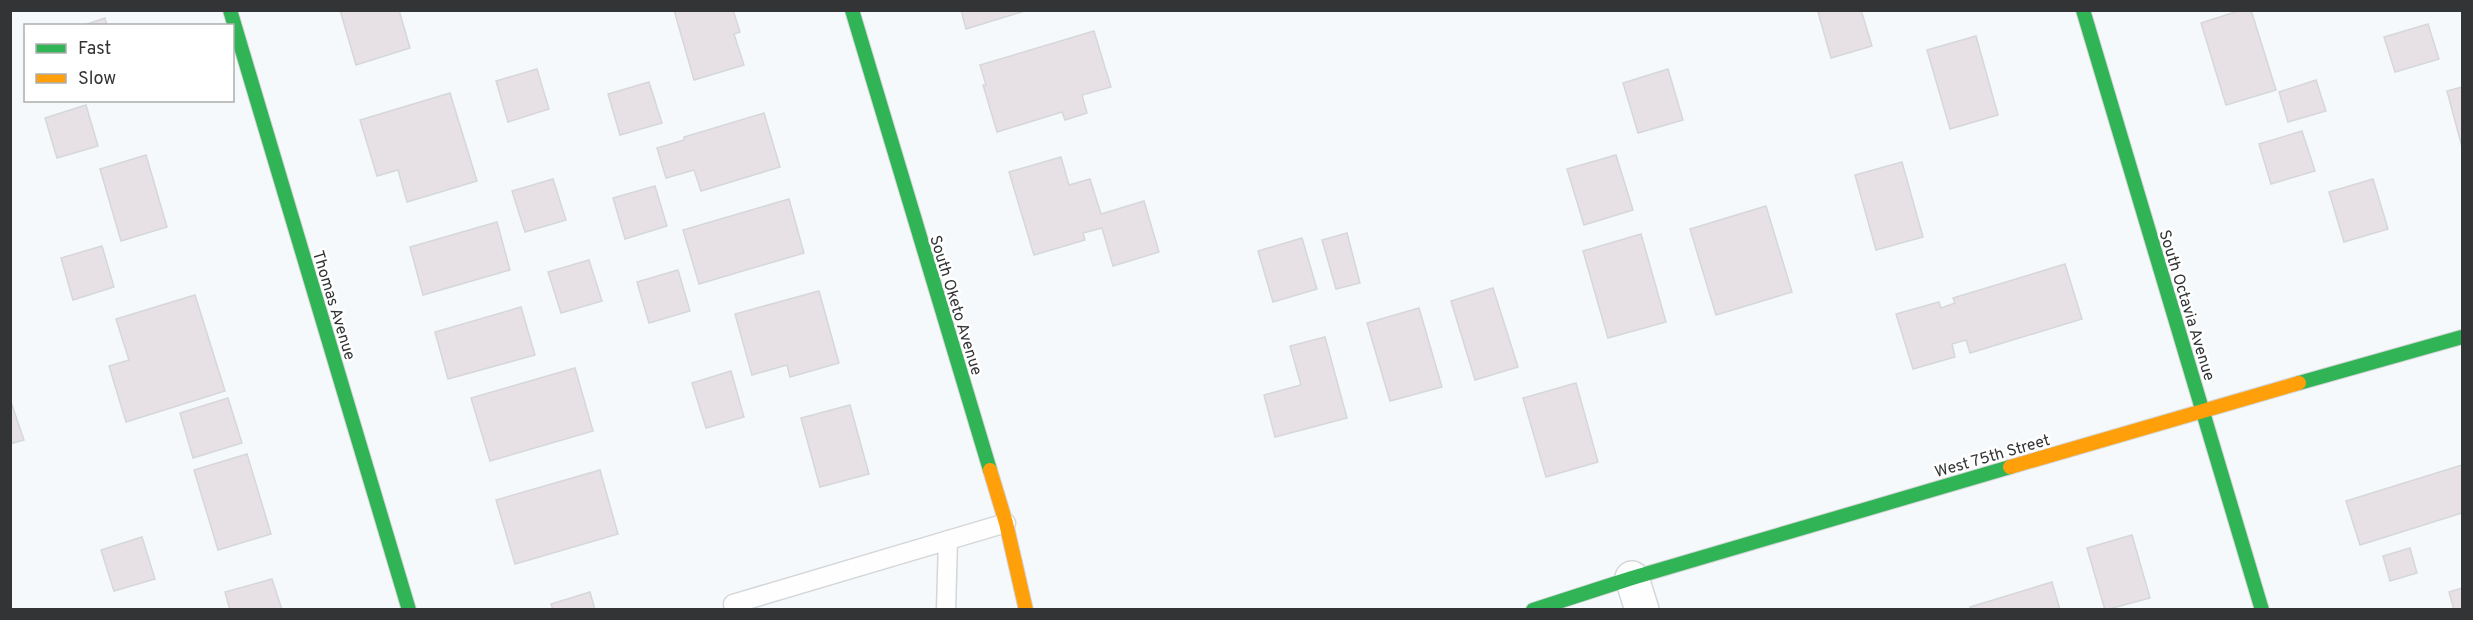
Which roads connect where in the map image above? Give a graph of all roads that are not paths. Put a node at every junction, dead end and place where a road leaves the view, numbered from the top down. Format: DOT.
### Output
graph roads {
  1 [pos="230,10"];
  2 [pos="852,10"];
  3 [pos="2082,10"];
  4 [pos="2463,338"];
  5 [pos="2203,410"];
  6 [pos="1006,523"];
  7 [pos="948,540"];
  8 [pos="1632,578"];
  9 [pos="409,609"];
  10 [pos="734,609"];
  11 [pos="946,609"];
  12 [pos="1026,609"];
  13 [pos="1533,609"];
  14 [pos="1642,609"];
  15 [pos="2262,609"];
  1 -- 9 [label="street, Thomas Avenue"];
  2 -- 6 [label="street, South Oketo Avenue"];
  3 -- 5 [label="street, South Octavia Avenue"];
  4 -- 5 [label="street, West 75th Street"];
  5 -- 8 [label="street, West 75th Street"];
  5 -- 15 [label="street, South Octavia Avenue"];
  6 -- 7 [label="lane"];
  6 -- 12 [label="street, South Oketo Avenue"];
  7 -- 10 [label="lane"];
  7 -- 11 [label="lane"];
  8 -- 13 [label="street, West 75th Street"];
  8 -- 14 [label="street"];
}
